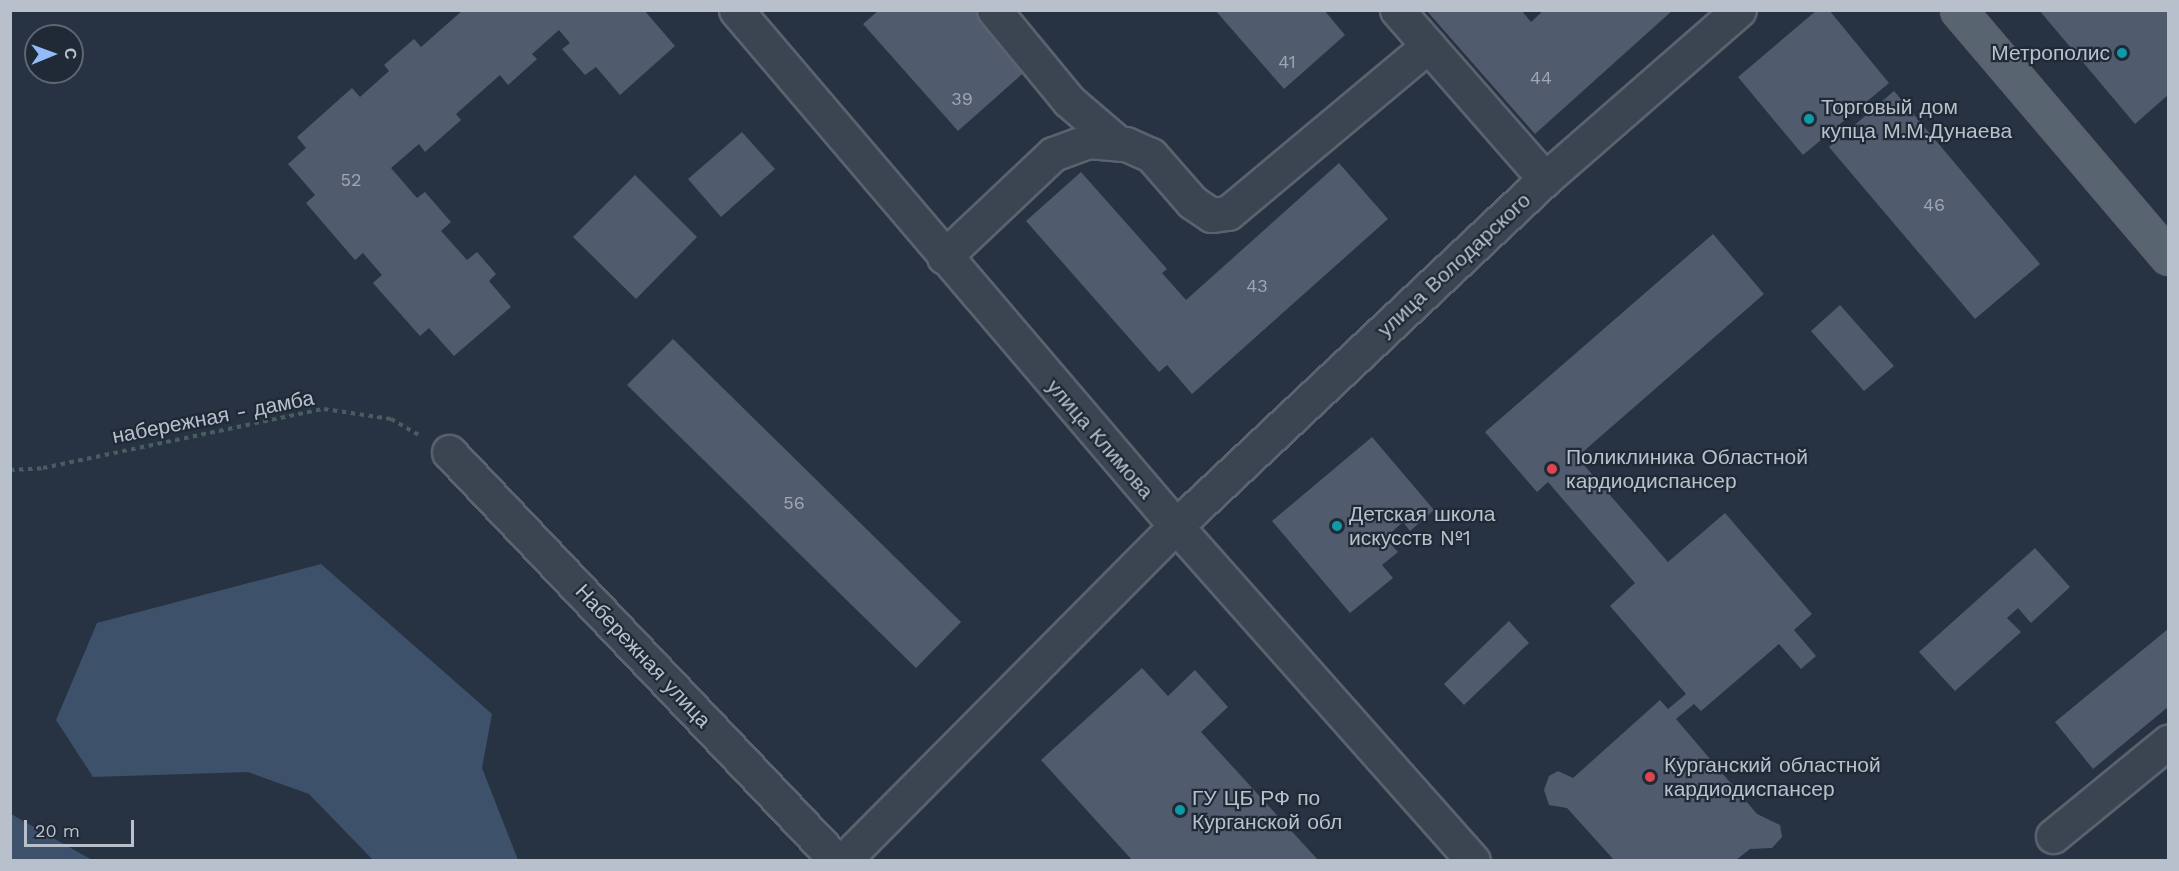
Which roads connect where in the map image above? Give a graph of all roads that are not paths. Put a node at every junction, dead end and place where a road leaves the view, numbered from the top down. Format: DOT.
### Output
graph roads {
  1 [pos="994,10"];
  2 [pos="1397,10"];
  3 [pos="1739,10"];
  4 [pos="1958,10"];
  5 [pos="738,11"];
  6 [pos="1428,46"];
  7 [pos="1118,143"];
  8 [pos="1545,179"];
  9 [pos="2169,256"];
  10 [pos="944,257"];
  11 [pos="449,452"];
  12 [pos="1176,526"];
  13 [pos="2169,742"];
  14 [pos="2054,836"];
  15 [pos="836,861"];
  16 [pos="844,861"];
  17 [pos="1473,861"];
  1 -- 7 [label="street"];
  2 -- 6 [label="street"];
  3 -- 8 [label="street, улица Володарского"];
  4 -- 9 [label="main road"];
  5 -- 10 [label="street, улица Климова"];
  6 -- 7 [label="street"];
  6 -- 8 [label="street"];
  7 -- 10 [label="street"];
  8 -- 12 [label="street, улица Володарского"];
  10 -- 12 [label="street, улица Климова"];
  11 -- 15 [label="street, Набережная улица"];
  12 -- 16 [label="street"];
  12 -- 17 [label="street, улица Климова"];
  13 -- 14 [label="street"];
}
